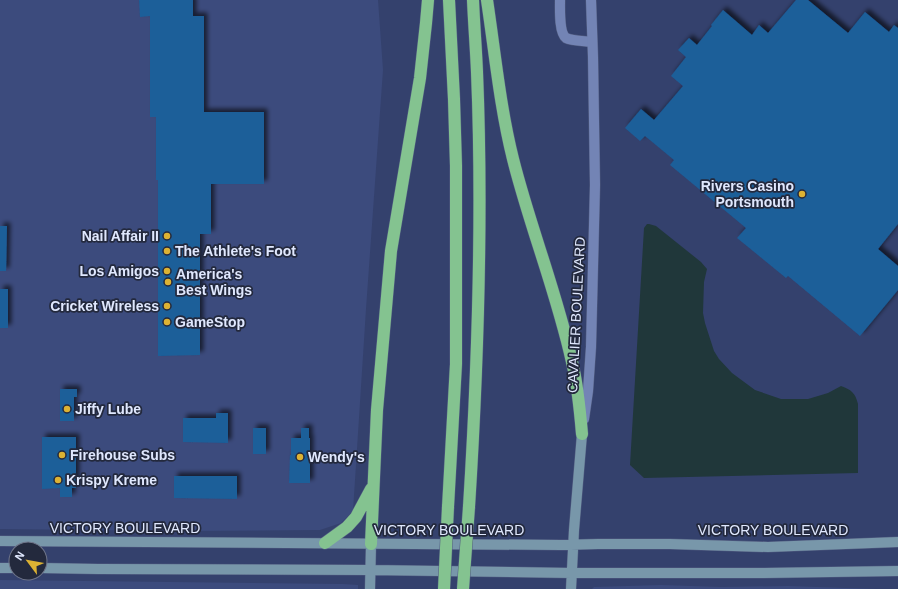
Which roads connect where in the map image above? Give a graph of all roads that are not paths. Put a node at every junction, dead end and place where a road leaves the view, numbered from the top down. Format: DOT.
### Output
graph roads {
  1 [pos="428,0"];
  2 [pos="449,0"];
  3 [pos="473,0"];
  4 [pos="486,0"];
  5 [pos="560,0"];
  6 [pos="591,0"];
  7 [pos="592,42"];
  8 [pos="582,434"];
  9 [pos="373,484"];
  10 [pos="0,541"];
  11 [pos="898,542"];
  12 [pos="325,543"];
  13 [pos="371,544"];
  14 [pos="574,545"];
  15 [pos="48,568"];
  16 [pos="370,570"];
  17 [pos="898,571"];
  18 [pos="572,573"];
  19 [pos="370,589"];
  20 [pos="444,589"];
  21 [pos="463,589"];
  22 [pos="571,589"];
  1 -- 9 [label="highway"];
  2 -- 20 [label="highway, bridge"];
  3 -- 21 [label="highway, bridge"];
  4 -- 8 [label="highway"];
  5 -- 7 [label="street"];
  6 -- 7 [label="street, CAVALIER BOULEVARD"];
  7 -- 8 [label="street, CAVALIER BOULEVARD"];
  8 -- 14 [label="main road, CAVALIER BOULEVARD"];
  9 -- 12 [label="highway"];
  9 -- 13 [label="highway"];
  10 -- 12 [label="main road, VICTORY BOULEVARD"];
  11 -- 14 [label="main road, VICTORY BOULEVARD"];
  12 -- 13 [label="main road, VICTORY BOULEVARD"];
  13 -- 14 [label="main road, VICTORY BOULEVARD"];
  13 -- 16 [label="main road"];
  14 -- 18 [label="main road, CAVALIER BOULEVARD"];
  15 -- 16 [label="main road"];
  16 -- 18 [label="main road"];
  16 -- 19 [label="main road"];
  17 -- 18 [label="main road"];
  18 -- 22 [label="main road, CAVALIER BOULEVARD"];
}
